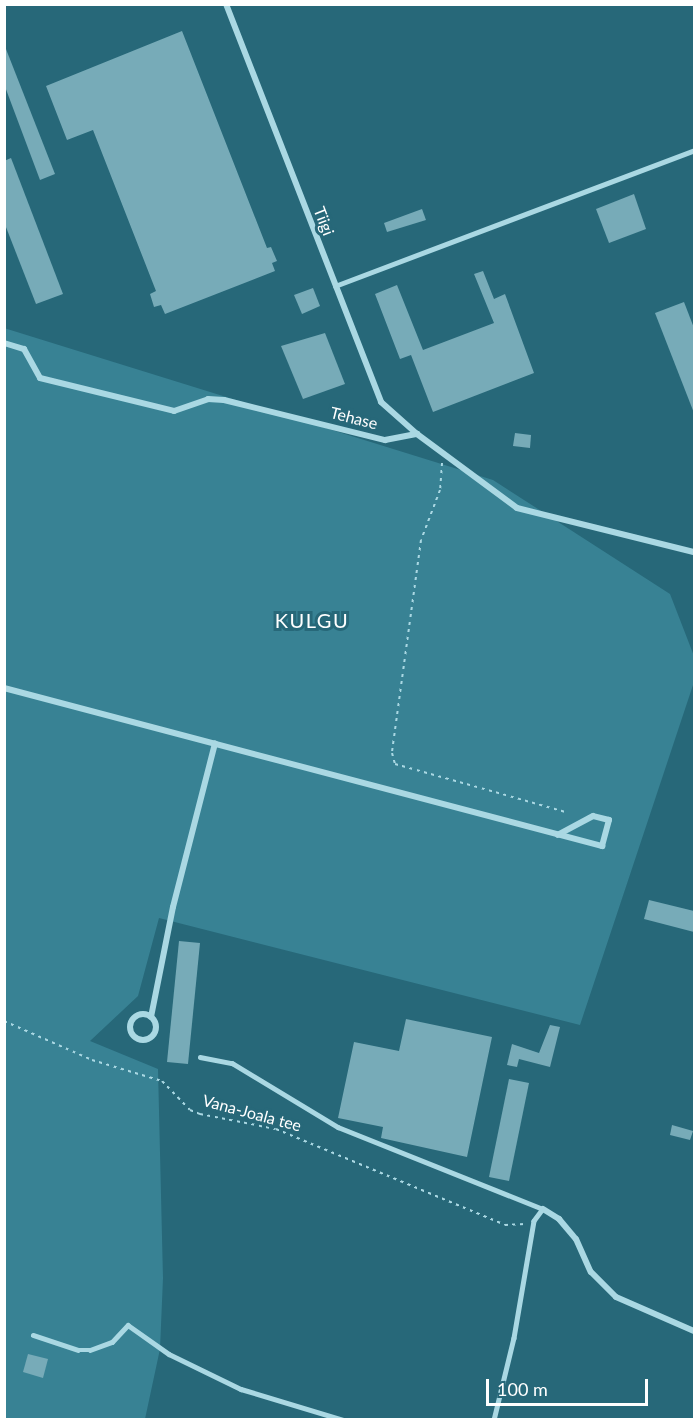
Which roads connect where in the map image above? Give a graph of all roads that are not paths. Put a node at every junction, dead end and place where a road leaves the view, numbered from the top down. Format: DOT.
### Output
graph roads {
  1 [pos="226,4"];
  2 [pos="694,150"];
  3 [pos="334,286"];
  4 [pos="4,343"];
  5 [pos="417,434"];
  6 [pos="694,552"];
  7 [pos="4,688"];
  8 [pos="215,744"];
  9 [pos="558,834"];
  10 [pos="151,1017"];
  11 [pos="200,1057"];
  12 [pos="543,1209"];
  13 [pos="694,1331"];
  14 [pos="33,1335"];
  15 [pos="344,1419"];
  16 [pos="494,1419"];
  1 -- 3 [label="street, Tiigi"];
  2 -- 3 [label="lane"];
  3 -- 5 [label="street, Tiigi"];
  4 -- 5 [label="street, Tehase"];
  5 -- 6 [label="street"];
  7 -- 8 [label="street"];
  8 -- 9 [label="street"];
  8 -- 10 [label="street"];
  9 -- 9 [label="street"];
  10 -- 10 [label="street"];
  11 -- 12 [label="lane"];
  12 -- 13 [label="street"];
  12 -- 16 [label="lane"];
  14 -- 15 [label="lane"];
}
